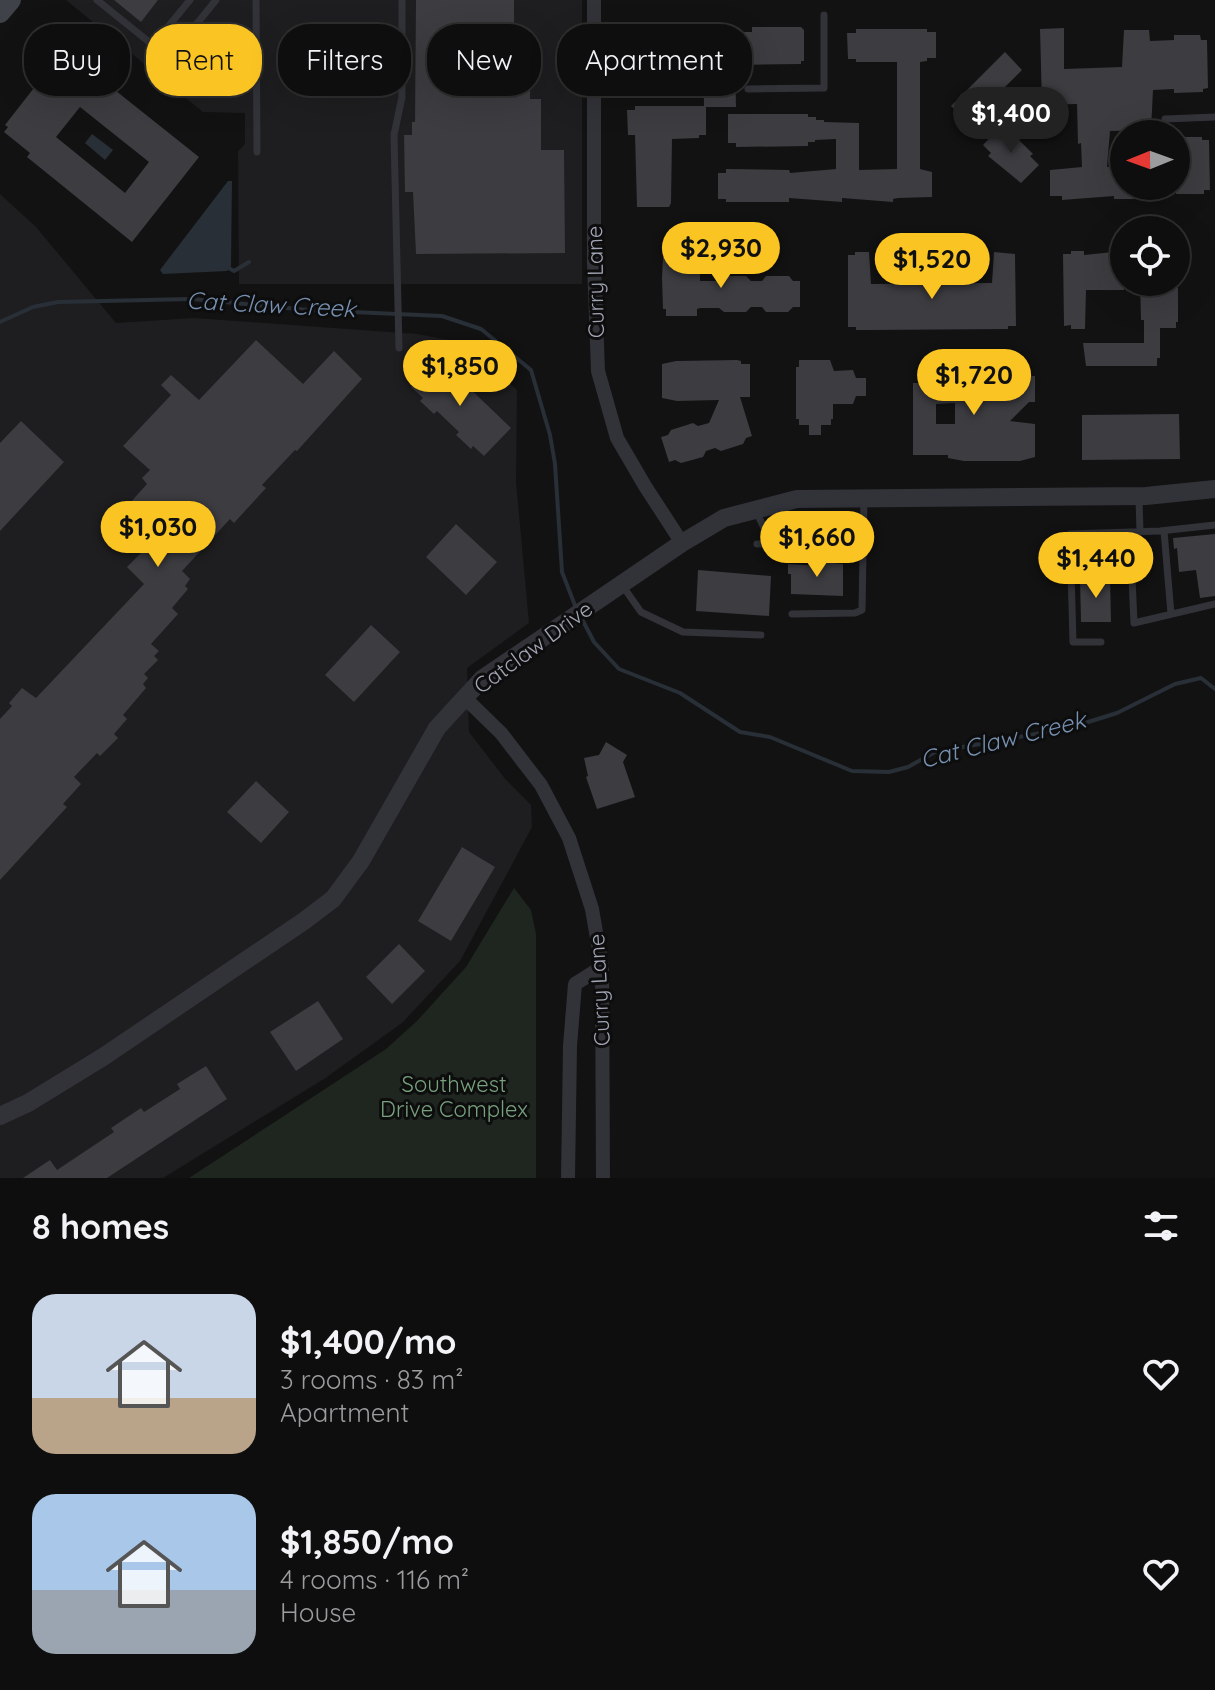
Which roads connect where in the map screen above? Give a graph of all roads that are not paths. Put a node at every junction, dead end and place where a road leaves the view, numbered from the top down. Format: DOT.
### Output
graph roads {
  1 [pos="11,0"];
  2 [pos="97,0"];
  3 [pos="190,0"];
  4 [pos="216,0"];
  5 [pos="256,0"];
  6 [pos="402,0"];
  7 [pos="594,0"];
  8 [pos="0,13"];
  9 [pos="824,15"];
  10 [pos="170,24"];
  11 [pos="197,24"];
  12 [pos="146,39"];
  13 [pos="752,89"];
  14 [pos="1215,117"];
  15 [pos="1165,119"];
  16 [pos="257,152"];
  17 [pos="398,344"];
  18 [pos="1215,489"];
  19 [pos="1139,496"];
  20 [pos="864,497"];
  21 [pos="756,509"];
  22 [pos="1215,525"];
  23 [pos="1164,531"];
  24 [pos="1140,532"];
  25 [pos="1130,533"];
  26 [pos="864,542"];
  27 [pos="682,543"];
  28 [pos="771,543"];
  29 [pos="757,544"];
  30 [pos="1114,560"];
  31 [pos="1071,561"];
  32 [pos="622,584"];
  33 [pos="1215,604"];
  34 [pos="792,614"];
  35 [pos="1171,614"];
  36 [pos="761,635"];
  37 [pos="1101,642"];
  38 [pos="464,697"];
  39 [pos="602,967"];
  40 [pos="0,1116"];
  41 [pos="568,1178"];
  42 [pos="603,1178"];
  1 -- 8 [label="main road"];
  2 -- 12 [label="lane"];
  3 -- 10 [label="lane"];
  4 -- 11 [label="lane"];
  5 -- 16 [label="lane"];
  6 -- 17 [label="lane"];
  7 -- 27 [label="street, Curry Lane"];
  9 -- 13 [label="lane"];
  14 -- 15 [label="lane"];
  18 -- 19 [label="street, Catclaw Drive"];
  19 -- 20 [label="street, Catclaw Drive"];
  19 -- 24 [label="lane"];
  20 -- 21 [label="street, Catclaw Drive"];
  20 -- 26 [label="lane"];
  21 -- 27 [label="street, Catclaw Drive"];
  21 -- 28 [label="lane"];
  22 -- 23 [label="lane"];
  23 -- 24 [label="lane"];
  23 -- 35 [label="lane"];
  24 -- 25 [label="lane"];
  25 -- 31 [label="lane"];
  25 -- 35 [label="lane"];
  26 -- 28 [label="lane"];
  26 -- 34 [label="lane"];
  27 -- 32 [label="street, Catclaw Drive"];
  28 -- 29 [label="lane"];
  30 -- 31 [label="lane"];
  31 -- 37 [label="lane"];
  32 -- 36 [label="lane"];
  32 -- 38 [label="street, Catclaw Drive"];
  33 -- 35 [label="lane"];
  38 -- 39 [label="street, Curry Lane"];
  38 -- 40 [label="street, Catclaw Drive"];
  39 -- 41 [label="street"];
  39 -- 42 [label="street, Curry Lane"];
}
